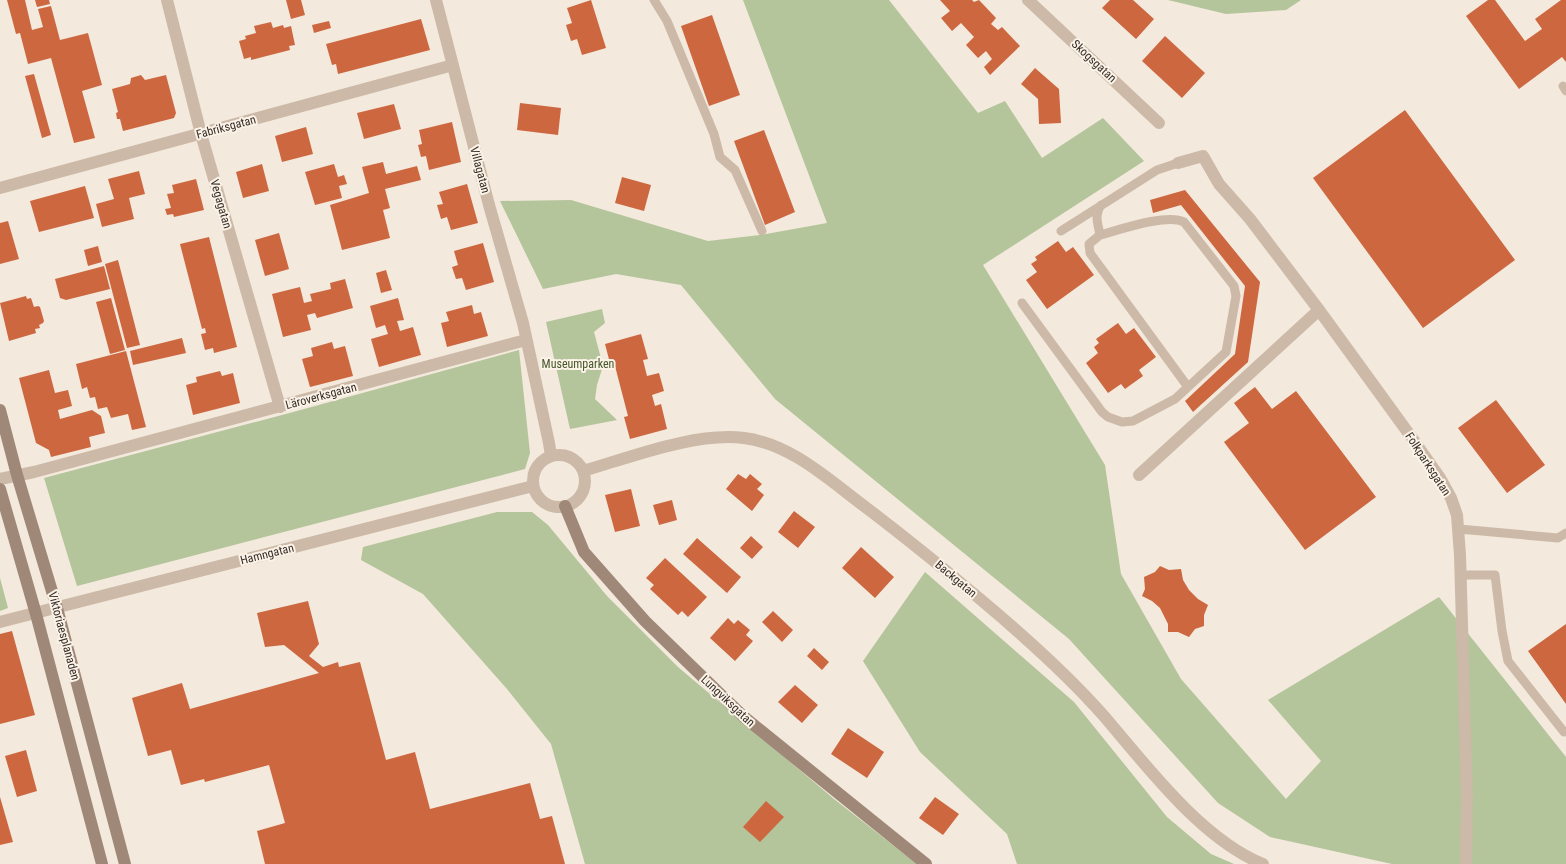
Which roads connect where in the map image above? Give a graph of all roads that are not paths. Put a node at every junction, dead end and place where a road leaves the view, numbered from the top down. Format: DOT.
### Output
graph roads {
  1 [pos="167,0"];
  2 [pos="436,0"];
  3 [pos="654,0"];
  4 [pos="1028,0"];
  5 [pos="453,65"];
  6 [pos="1159,123"];
  7 [pos="201,134"];
  8 [pos="1178,163"];
  9 [pos="0,188"];
  10 [pos="1101,205"];
  11 [pos="762,231"];
  12 [pos="1061,231"];
  13 [pos="1100,235"];
  14 [pos="1022,303"];
  15 [pos="1319,310"];
  16 [pos="526,340"];
  17 [pos="1188,387"];
  18 [pos="280,407"];
  19 [pos="0,410"];
  20 [pos="551,456"];
  21 [pos="583,471"];
  22 [pos="17,475"];
  23 [pos="1139,475"];
  24 [pos="0,479"];
  25 [pos="533,486"];
  26 [pos="0,489"];
  27 [pos="565,506"];
  28 [pos="1459,529"];
  29 [pos="1566,533"];
  30 [pos="1461,575"];
  31 [pos="57,608"];
  32 [pos="36,614"];
  33 [pos="0,622"];
  34 [pos="1564,732"];
  35 [pos="102,864"];
  36 [pos="125,864"];
  37 [pos="926,864"];
  38 [pos="1263,864"];
  39 [pos="1466,864"];
  1 -- 7 [label="street, Vegagatan"];
  2 -- 5 [label="street, Villagatan"];
  3 -- 11 [label="lane"];
  4 -- 6 [label="street, Skogsgatan"];
  5 -- 7 [label="street, Fabriksgatan"];
  5 -- 16 [label="street, Villagatan"];
  7 -- 9 [label="street, Fabriksgatan"];
  7 -- 18 [label="street, Vegagatan"];
  8 -- 10 [label="lane"];
  8 -- 15 [label="street, Folkparksgatan"];
  10 -- 12 [label="lane"];
  10 -- 13 [label="lane"];
  13 -- 17 [label="lane"];
  13 -- 17 [label="lane"];
  14 -- 17 [label="lane"];
  15 -- 23 [label="street"];
  15 -- 28 [label="street, Folkparksgatan"];
  16 -- 18 [label="street, Läroverksgatan"];
  16 -- 20 [label="street"];
  18 -- 22 [label="street, Läroverksgatan"];
  19 -- 22 [label="main road, Viktoriaesplanaden"];
  20 -- 21 [label="street"];
  20 -- 25 [label="street"];
  21 -- 27 [label="street"];
  21 -- 38 [label="street, Backgatan"];
  22 -- 24 [label="street, Läroverksgatan"];
  22 -- 31 [label="main road, Viktoriaesplanaden"];
  25 -- 27 [label="street"];
  25 -- 31 [label="street, Hamngatan"];
  26 -- 32 [label="main road, Viktoriaesplanaden"];
  27 -- 37 [label="main road, Lungviksgatan"];
  28 -- 29 [label="lane"];
  28 -- 30 [label="street, Folkparksgatan"];
  30 -- 34 [label="lane"];
  30 -- 39 [label="street, Folkparksgatan"];
  31 -- 32 [label="street, Hamngatan"];
  31 -- 36 [label="main road, Viktoriaesplanaden"];
  32 -- 33 [label="street, Hamngatan"];
  32 -- 35 [label="main road, Viktoriaesplanaden"];
}
